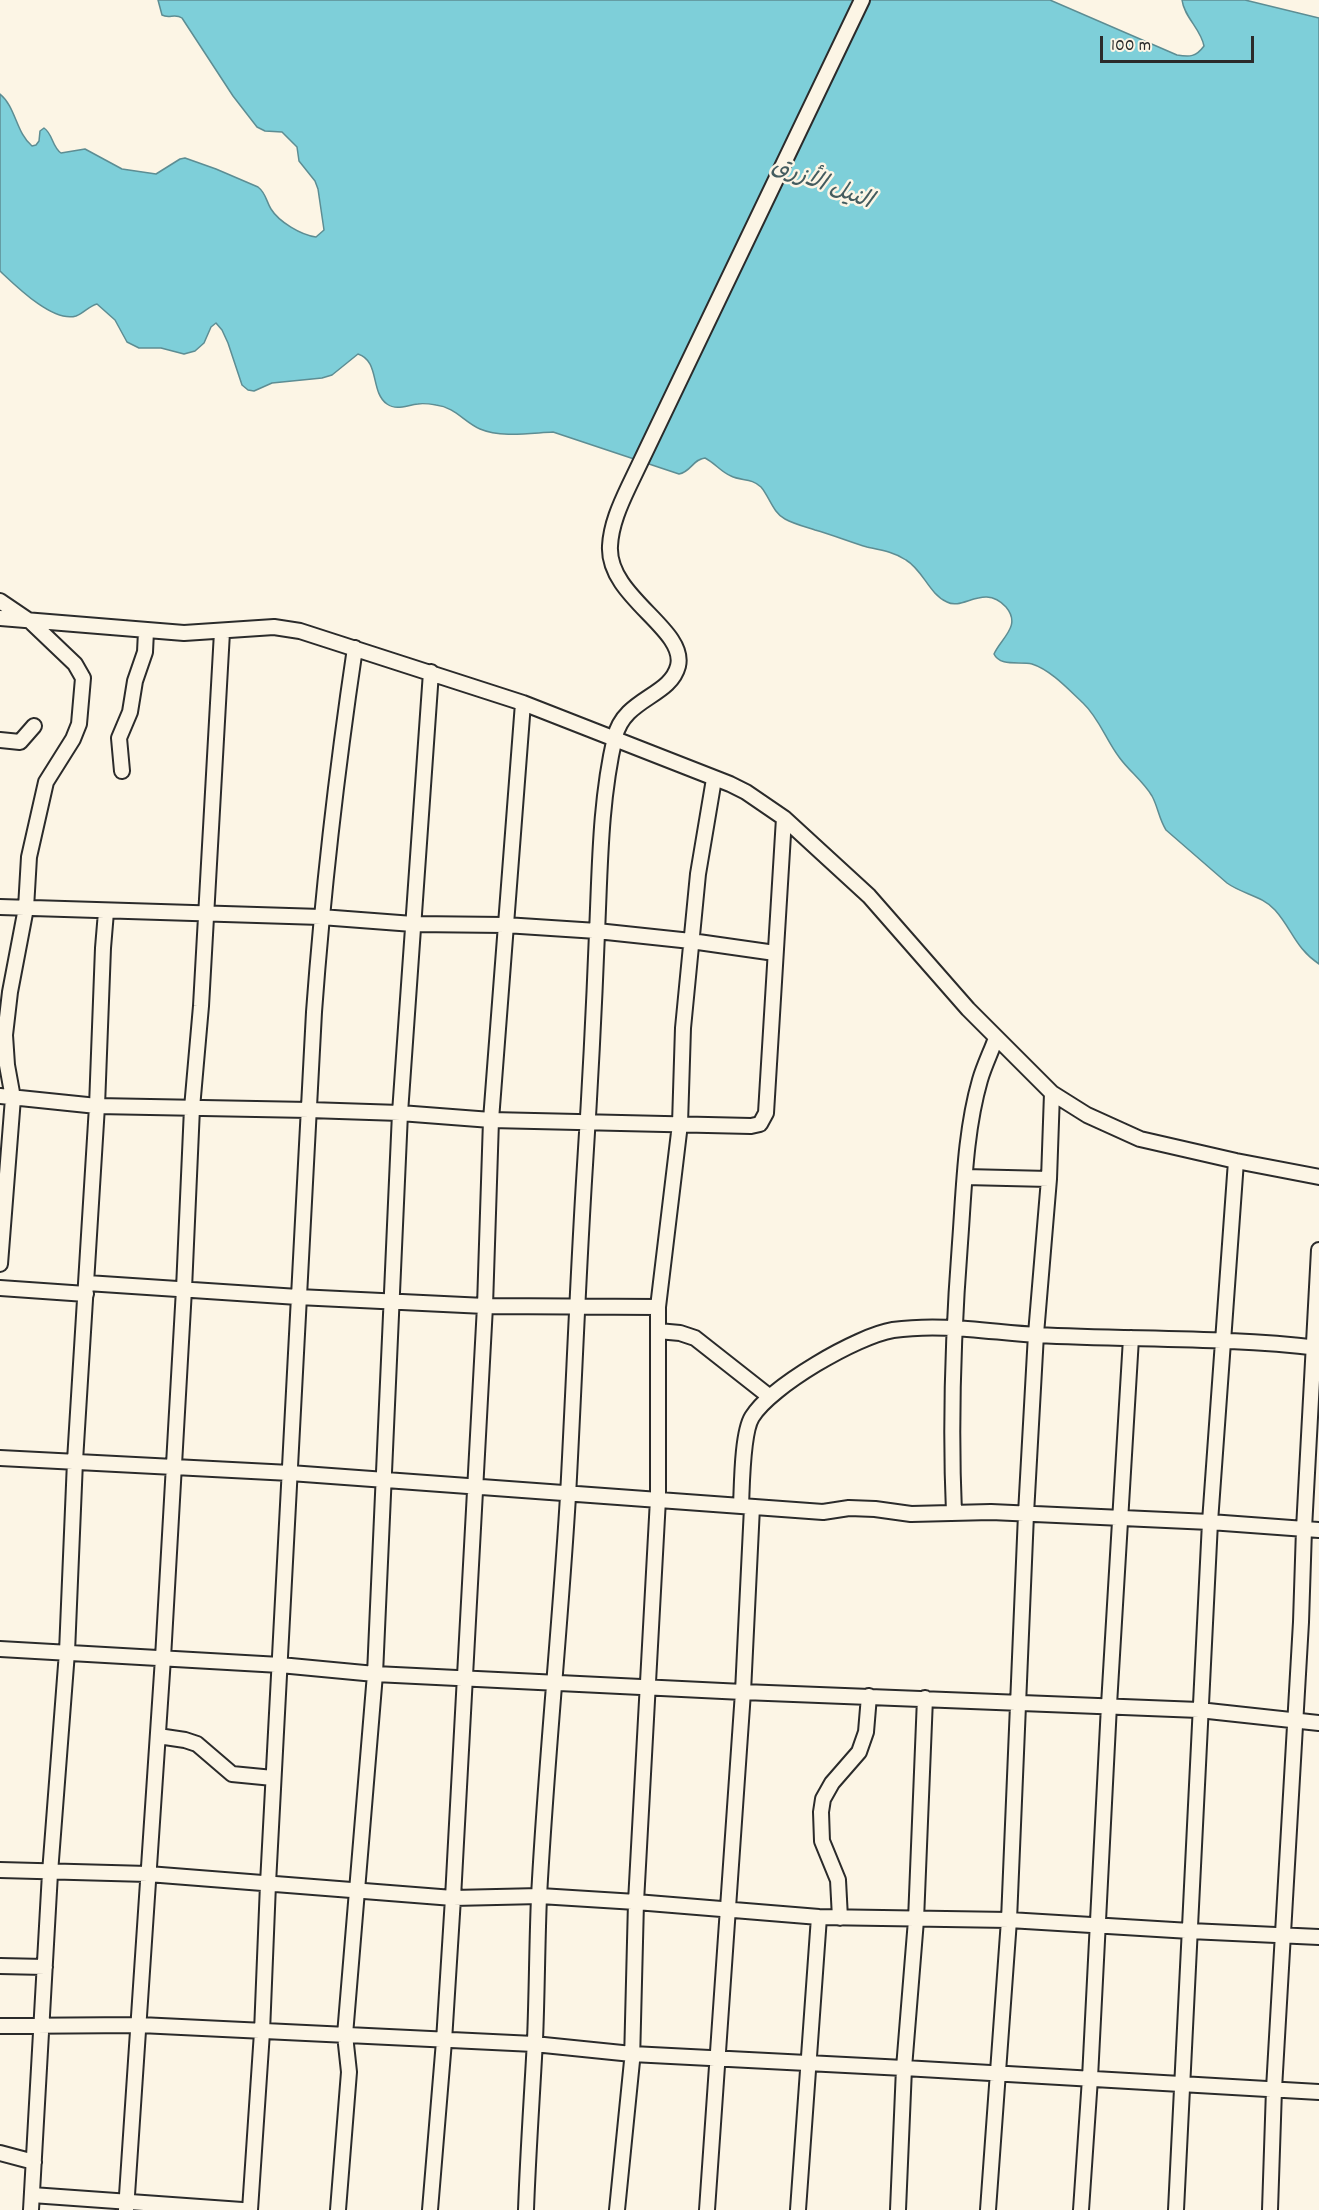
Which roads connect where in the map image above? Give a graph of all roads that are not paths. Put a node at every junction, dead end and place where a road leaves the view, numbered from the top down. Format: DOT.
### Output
graph roads {
  1 [pos="862,0"];
  2 [pos="0,601"];
  3 [pos="0,618"];
  4 [pos="31,622"];
  5 [pos="146,631"];
  6 [pos="222,632"];
  7 [pos="355,648"];
  8 [pos="431,672"];
  9 [pos="523,703"];
  10 [pos="34,726"];
  11 [pos="614,738"];
  12 [pos="0,740"];
  13 [pos="122,771"];
  14 [pos="714,779"];
  15 [pos="784,818"];
  16 [pos="0,907"];
  17 [pos="26,908"];
  18 [pos="106,912"];
  19 [pos="206,914"];
  20 [pos="321,917"];
  21 [pos="413,924"];
  22 [pos="505,925"];
  23 [pos="597,932"];
  24 [pos="691,941"];
  25 [pos="775,953"];
  26 [pos="996,1038"];
  27 [pos="1052,1093"];
  28 [pos="6,1097"];
  29 [pos="97,1106"];
  30 [pos="192,1108"];
  31 [pos="309,1110"];
  32 [pos="400,1113"];
  33 [pos="491,1120"];
  34 [pos="588,1122"];
  35 [pos="680,1124"];
  36 [pos="1236,1161"];
  37 [pos="965,1177"];
  38 [pos="1319,1177"];
  39 [pos="1049,1179"];
  40 [pos="1319,1250"];
  41 [pos="0,1264"];
  42 [pos="0,1288"];
  43 [pos="86,1289"];
  44 [pos="184,1289"];
  45 [pos="298,1297"];
  46 [pos="393,1301"];
  47 [pos="485,1306"];
  48 [pos="575,1307"];
  49 [pos="658,1307"];
  50 [pos="954,1326"];
  51 [pos="658,1331"];
  52 [pos="1036,1335"];
  53 [pos="1131,1338"];
  54 [pos="1223,1341"];
  55 [pos="1317,1347"];
  56 [pos="770,1397"];
  57 [pos="0,1458"];
  58 [pos="75,1461"];
  59 [pos="174,1467"];
  60 [pos="290,1473"];
  61 [pos="383,1481"];
  62 [pos="474,1488"];
  63 [pos="568,1494"];
  64 [pos="658,1499"];
  65 [pos="747,1507"];
  66 [pos="954,1513"];
  67 [pos="1026,1514"];
  68 [pos="1121,1518"];
  69 [pos="1210,1522"];
  70 [pos="1304,1529"];
  71 [pos="1319,1530"];
  72 [pos="0,1649"];
  73 [pos="67,1652"];
  74 [pos="163,1658"];
  75 [pos="280,1665"];
  76 [pos="375,1674"];
  77 [pos="464,1677"];
  78 [pos="555,1681"];
  79 [pos="647,1686"];
  80 [pos="742,1692"];
  81 [pos="869,1696"];
  82 [pos="926,1698"];
  83 [pos="1019,1701"];
  84 [pos="1109,1705"];
  85 [pos="1199,1710"];
  86 [pos="1295,1720"];
  87 [pos="1319,1723"];
  88 [pos="158,1736"];
  89 [pos="273,1778"];
  90 [pos="0,1869"];
  91 [pos="50,1873"];
  92 [pos="148,1874"];
  93 [pos="268,1884"];
  94 [pos="357,1889"];
  95 [pos="540,1896"];
  96 [pos="453,1898"];
  97 [pos="636,1902"];
  98 [pos="726,1911"];
  99 [pos="819,1917"];
  100 [pos="840,1918"];
  101 [pos="916,1920"];
  102 [pos="1009,1920"];
  103 [pos="1098,1925"];
  104 [pos="1190,1931"];
  105 [pos="1283,1934"];
  106 [pos="1319,1936"];
  107 [pos="0,1966"];
  108 [pos="45,1967"];
  109 [pos="140,2025"];
  110 [pos="0,2026"];
  111 [pos="42,2026"];
  112 [pos="262,2032"];
  113 [pos="345,2035"];
  114 [pos="444,2041"];
  115 [pos="534,2044"];
  116 [pos="632,2054"];
  117 [pos="717,2058"];
  118 [pos="808,2063"];
  119 [pos="904,2068"];
  120 [pos="997,2074"];
  121 [pos="1090,2078"];
  122 [pos="1182,2084"];
  123 [pos="1274,2089"];
  124 [pos="1319,2092"];
  125 [pos="0,2152"];
  126 [pos="34,2162"];
  127 [pos="32,2195"];
  128 [pos="126,2206"];
  129 [pos="30,2210"];
  130 [pos="242,2210"];
  131 [pos="250,2210"];
  132 [pos="338,2210"];
  133 [pos="430,2210"];
  134 [pos="526,2210"];
  135 [pos="617,2210"];
  136 [pos="707,2210"];
  137 [pos="798,2210"];
  138 [pos="897,2210"];
  139 [pos="988,2210"];
  140 [pos="1081,2210"];
  141 [pos="1176,2210"];
  142 [pos="1270,2210"];
  1 -- 11 [label="street"];
  2 -- 4 [label="street"];
  3 -- 4 [label="street"];
  4 -- 5 [label="street"];
  4 -- 17 [label="street"];
  5 -- 6 [label="street"];
  5 -- 13 [label="street"];
  6 -- 7 [label="street"];
  6 -- 19 [label="street"];
  7 -- 8 [label="street"];
  7 -- 20 [label="street"];
  8 -- 9 [label="street"];
  8 -- 21 [label="street"];
  9 -- 11 [label="street"];
  9 -- 22 [label="street"];
  10 -- 12 [label="street"];
  11 -- 14 [label="street"];
  11 -- 23 [label="street"];
  14 -- 15 [label="street"];
  14 -- 24 [label="street"];
  15 -- 25 [label="street"];
  15 -- 26 [label="street"];
  16 -- 17 [label="street"];
  17 -- 18 [label="street"];
  17 -- 28 [label="street"];
  18 -- 19 [label="street"];
  18 -- 29 [label="street"];
  19 -- 20 [label="street"];
  19 -- 30 [label="street"];
  20 -- 21 [label="street"];
  20 -- 31 [label="street"];
  21 -- 22 [label="street"];
  21 -- 32 [label="street"];
  22 -- 23 [label="street"];
  22 -- 33 [label="street"];
  23 -- 24 [label="street"];
  23 -- 34 [label="street"];
  24 -- 25 [label="street"];
  24 -- 35 [label="street"];
  25 -- 35 [label="street"];
  26 -- 27 [label="street"];
  26 -- 37 [label="street"];
  27 -- 36 [label="street"];
  27 -- 39 [label="street"];
  28 -- 29 [label="street"];
  28 -- 41 [label="street"];
  29 -- 30 [label="street"];
  29 -- 43 [label="street"];
  30 -- 31 [label="street"];
  30 -- 44 [label="street"];
  31 -- 32 [label="street"];
  31 -- 45 [label="street"];
  32 -- 33 [label="street"];
  32 -- 46 [label="street"];
  33 -- 34 [label="street"];
  33 -- 47 [label="street"];
  34 -- 35 [label="street"];
  34 -- 48 [label="street"];
  35 -- 49 [label="street"];
  36 -- 38 [label="street"];
  36 -- 54 [label="street"];
  37 -- 39 [label="street"];
  37 -- 50 [label="street"];
  39 -- 52 [label="street"];
  40 -- 55 [label="street"];
  42 -- 43 [label="street"];
  43 -- 44 [label="street"];
  43 -- 58 [label="street"];
  44 -- 45 [label="street"];
  44 -- 59 [label="street"];
  45 -- 46 [label="street"];
  45 -- 60 [label="street"];
  46 -- 47 [label="street"];
  46 -- 61 [label="street"];
  47 -- 48 [label="street"];
  47 -- 62 [label="street"];
  48 -- 49 [label="street"];
  48 -- 63 [label="street"];
  49 -- 51 [label="street"];
  50 -- 52 [label="street"];
  50 -- 56 [label="street"];
  50 -- 66 [label="street"];
  51 -- 56 [label="street"];
  51 -- 64 [label="street"];
  52 -- 53 [label="street"];
  52 -- 67 [label="street"];
  53 -- 54 [label="street"];
  53 -- 68 [label="street"];
  54 -- 55 [label="street"];
  54 -- 69 [label="street"];
  55 -- 70 [label="street"];
  56 -- 65 [label="street"];
  57 -- 58 [label="street"];
  58 -- 59 [label="street"];
  58 -- 73 [label="street"];
  59 -- 60 [label="street"];
  59 -- 74 [label="street"];
  60 -- 61 [label="street"];
  60 -- 75 [label="street"];
  61 -- 62 [label="street"];
  61 -- 76 [label="street"];
  62 -- 63 [label="street"];
  62 -- 77 [label="street"];
  63 -- 64 [label="street"];
  63 -- 78 [label="street"];
  64 -- 65 [label="street"];
  64 -- 79 [label="street"];
  65 -- 66 [label="street"];
  65 -- 80 [label="street"];
  66 -- 67 [label="street"];
  67 -- 68 [label="street"];
  67 -- 83 [label="street"];
  68 -- 69 [label="street"];
  68 -- 84 [label="street"];
  69 -- 70 [label="street"];
  69 -- 85 [label="street"];
  70 -- 71 [label="street"];
  70 -- 86 [label="street"];
  72 -- 73 [label="street"];
  73 -- 74 [label="street"];
  73 -- 91 [label="street"];
  74 -- 75 [label="street"];
  74 -- 88 [label="street"];
  75 -- 76 [label="street"];
  75 -- 89 [label="street"];
  76 -- 77 [label="street"];
  76 -- 94 [label="street"];
  77 -- 78 [label="street"];
  77 -- 96 [label="street"];
  78 -- 79 [label="street"];
  78 -- 95 [label="street"];
  79 -- 80 [label="street"];
  79 -- 97 [label="street"];
  80 -- 81 [label="street"];
  80 -- 98 [label="street"];
  81 -- 82 [label="street"];
  81 -- 100 [label="street"];
  82 -- 83 [label="street"];
  82 -- 101 [label="street"];
  83 -- 84 [label="street"];
  83 -- 102 [label="street"];
  84 -- 85 [label="street"];
  84 -- 103 [label="street"];
  85 -- 86 [label="street"];
  85 -- 104 [label="street"];
  86 -- 87 [label="street"];
  86 -- 105 [label="street"];
  88 -- 89 [label="street"];
  88 -- 92 [label="street"];
  89 -- 93 [label="street"];
  90 -- 91 [label="street"];
  91 -- 92 [label="street"];
  91 -- 108 [label="street"];
  92 -- 93 [label="street"];
  92 -- 109 [label="street"];
  93 -- 94 [label="street"];
  93 -- 112 [label="street"];
  94 -- 96 [label="street"];
  94 -- 113 [label="street"];
  95 -- 96 [label="street"];
  95 -- 97 [label="street"];
  95 -- 115 [label="street"];
  96 -- 114 [label="street"];
  97 -- 98 [label="street"];
  97 -- 116 [label="street"];
  98 -- 99 [label="street"];
  98 -- 117 [label="street"];
  99 -- 100 [label="street"];
  99 -- 118 [label="street"];
  100 -- 101 [label="street"];
  101 -- 102 [label="street"];
  101 -- 119 [label="street"];
  102 -- 103 [label="street"];
  102 -- 120 [label="street"];
  103 -- 104 [label="street"];
  103 -- 121 [label="street"];
  104 -- 105 [label="street"];
  104 -- 122 [label="street"];
  105 -- 106 [label="street"];
  105 -- 123 [label="street"];
  107 -- 108 [label="street"];
  108 -- 111 [label="street"];
  109 -- 111 [label="street"];
  109 -- 112 [label="street"];
  109 -- 128 [label="street"];
  110 -- 111 [label="street"];
  111 -- 126 [label="street"];
  112 -- 113 [label="street"];
  112 -- 131 [label="street"];
  113 -- 114 [label="street"];
  113 -- 132 [label="street"];
  114 -- 115 [label="street"];
  114 -- 133 [label="street"];
  115 -- 116 [label="street"];
  115 -- 134 [label="street"];
  116 -- 117 [label="street"];
  116 -- 135 [label="street"];
  117 -- 118 [label="street"];
  117 -- 136 [label="street"];
  118 -- 119 [label="street"];
  118 -- 137 [label="street"];
  119 -- 120 [label="street"];
  119 -- 138 [label="street"];
  120 -- 121 [label="street"];
  120 -- 139 [label="street"];
  121 -- 122 [label="street"];
  121 -- 140 [label="street"];
  122 -- 123 [label="street"];
  122 -- 141 [label="street"];
  123 -- 124 [label="street"];
  123 -- 142 [label="street"];
  125 -- 126 [label="street"];
  126 -- 127 [label="street"];
  127 -- 128 [label="street"];
  127 -- 129 [label="street"];
  128 -- 130 [label="street"];
}
